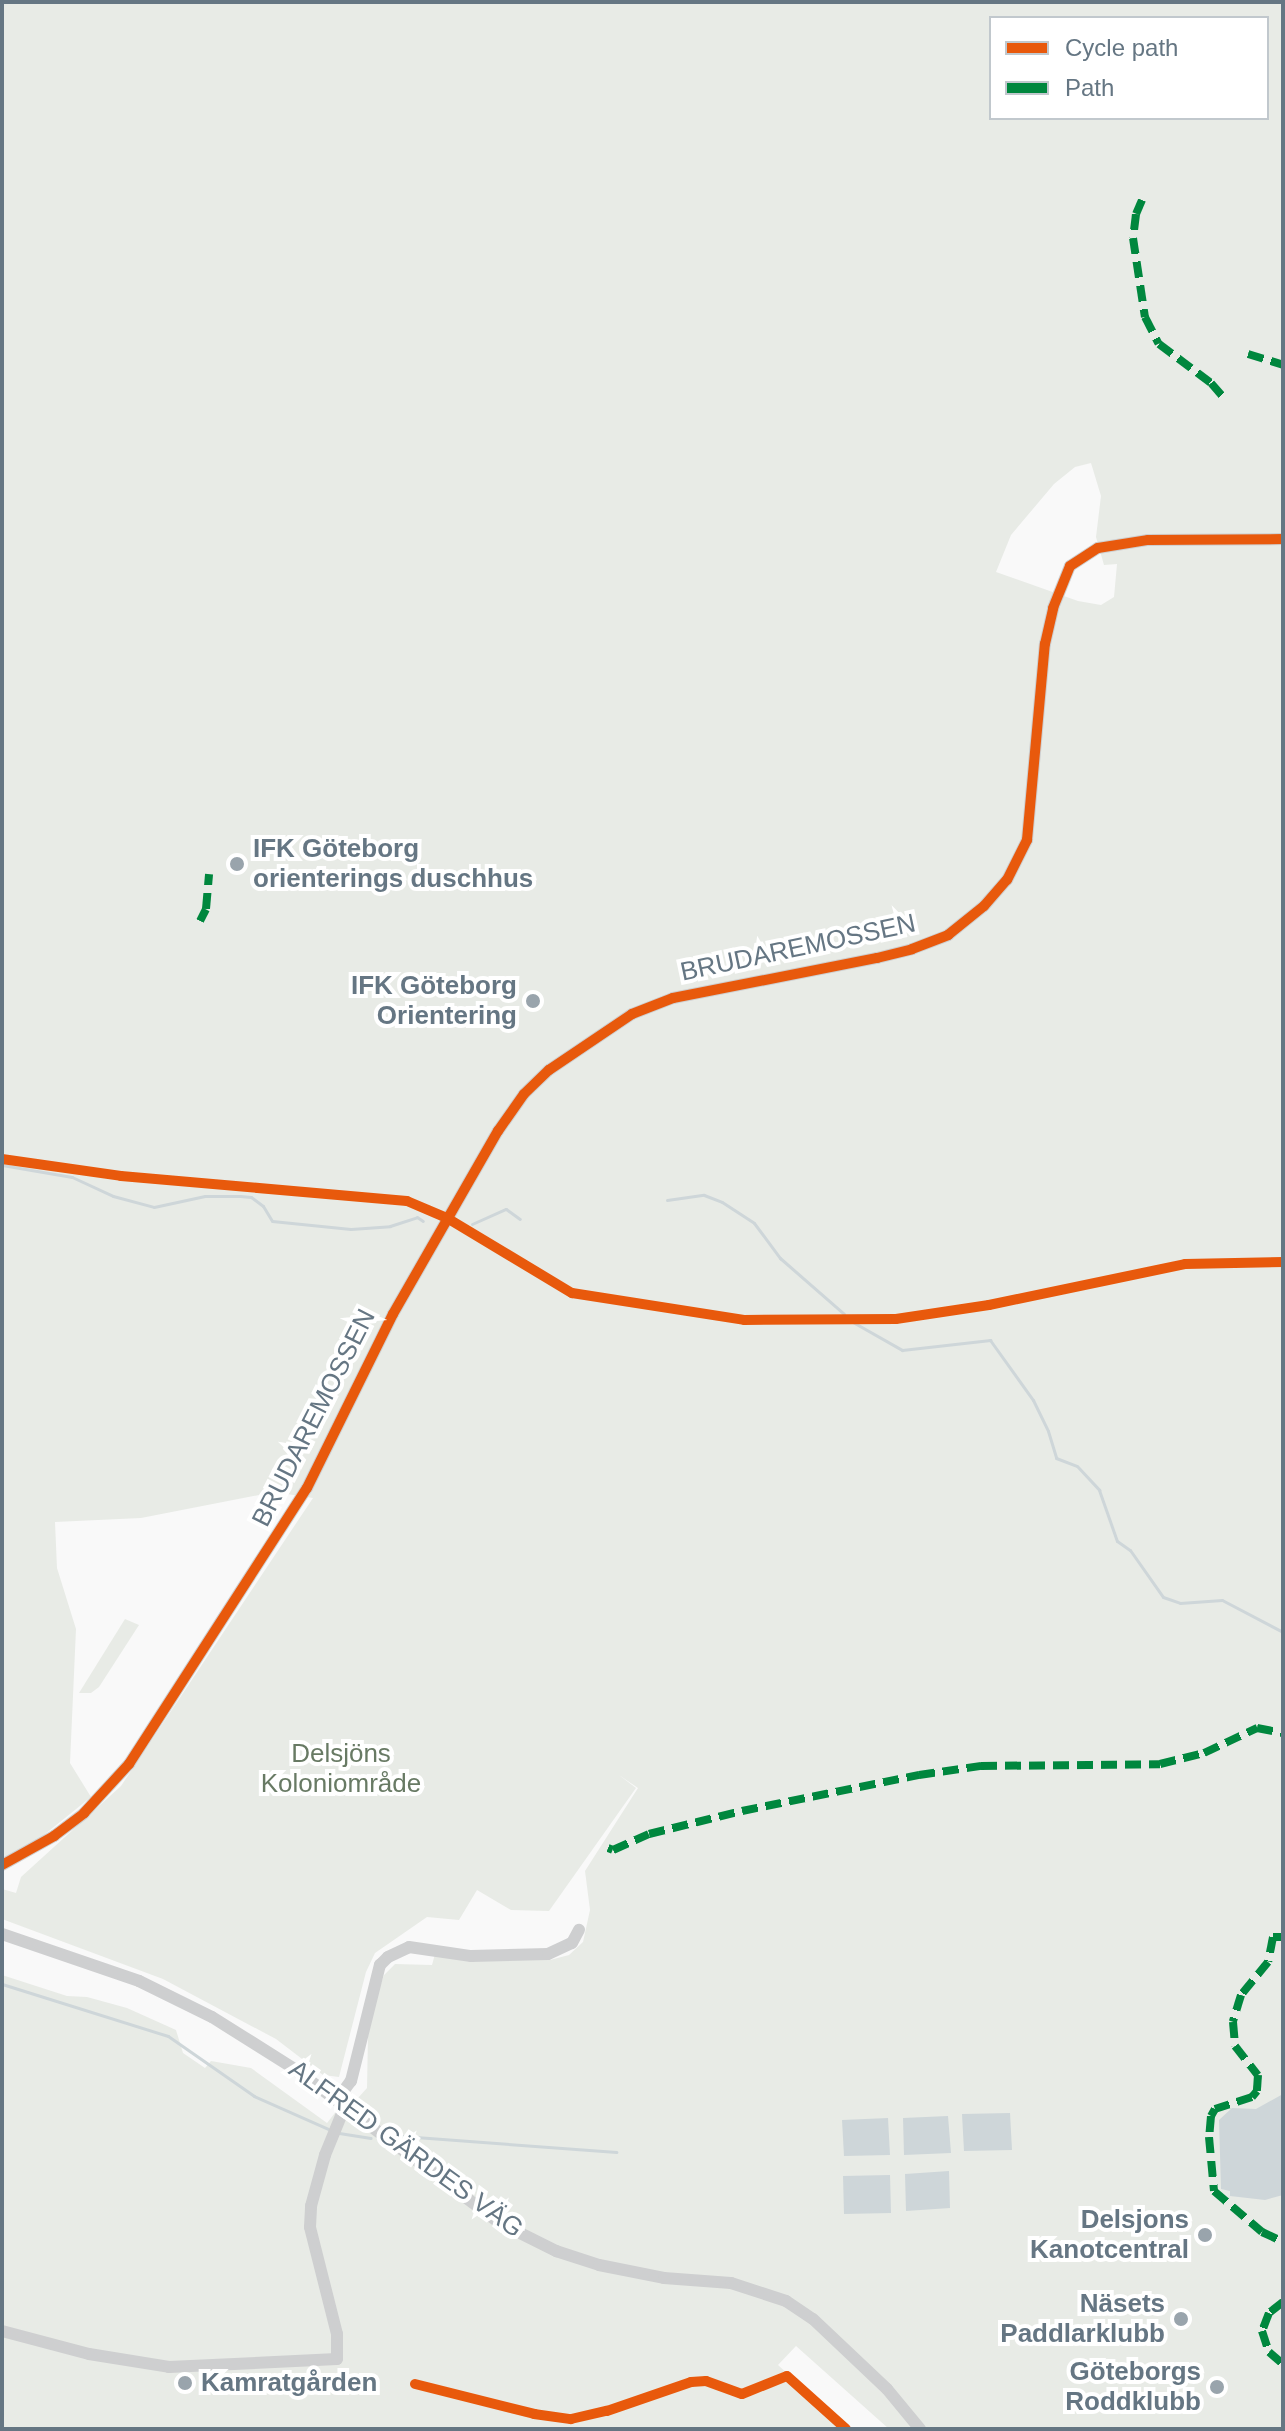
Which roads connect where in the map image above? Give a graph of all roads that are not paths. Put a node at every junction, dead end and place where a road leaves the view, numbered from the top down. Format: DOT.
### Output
graph roads {
  1 [pos="1283,539"];
  2 [pos="2,1865"];
  3 [pos="579,1930"];
  4 [pos="2,1934"];
  5 [pos="341,2103"];
  6 [pos="2,2331"];
  7 [pos="920,2429"];
  1 -- 2 [label="street, BRUDAREMOSSEN"];
  3 -- 5 [label="street"];
  4 -- 5 [label="street, ALFRED GÄRDES VÄG"];
  5 -- 6 [label="street"];
  5 -- 7 [label="street, ALFRED GÄRDES VÄG"];
}
